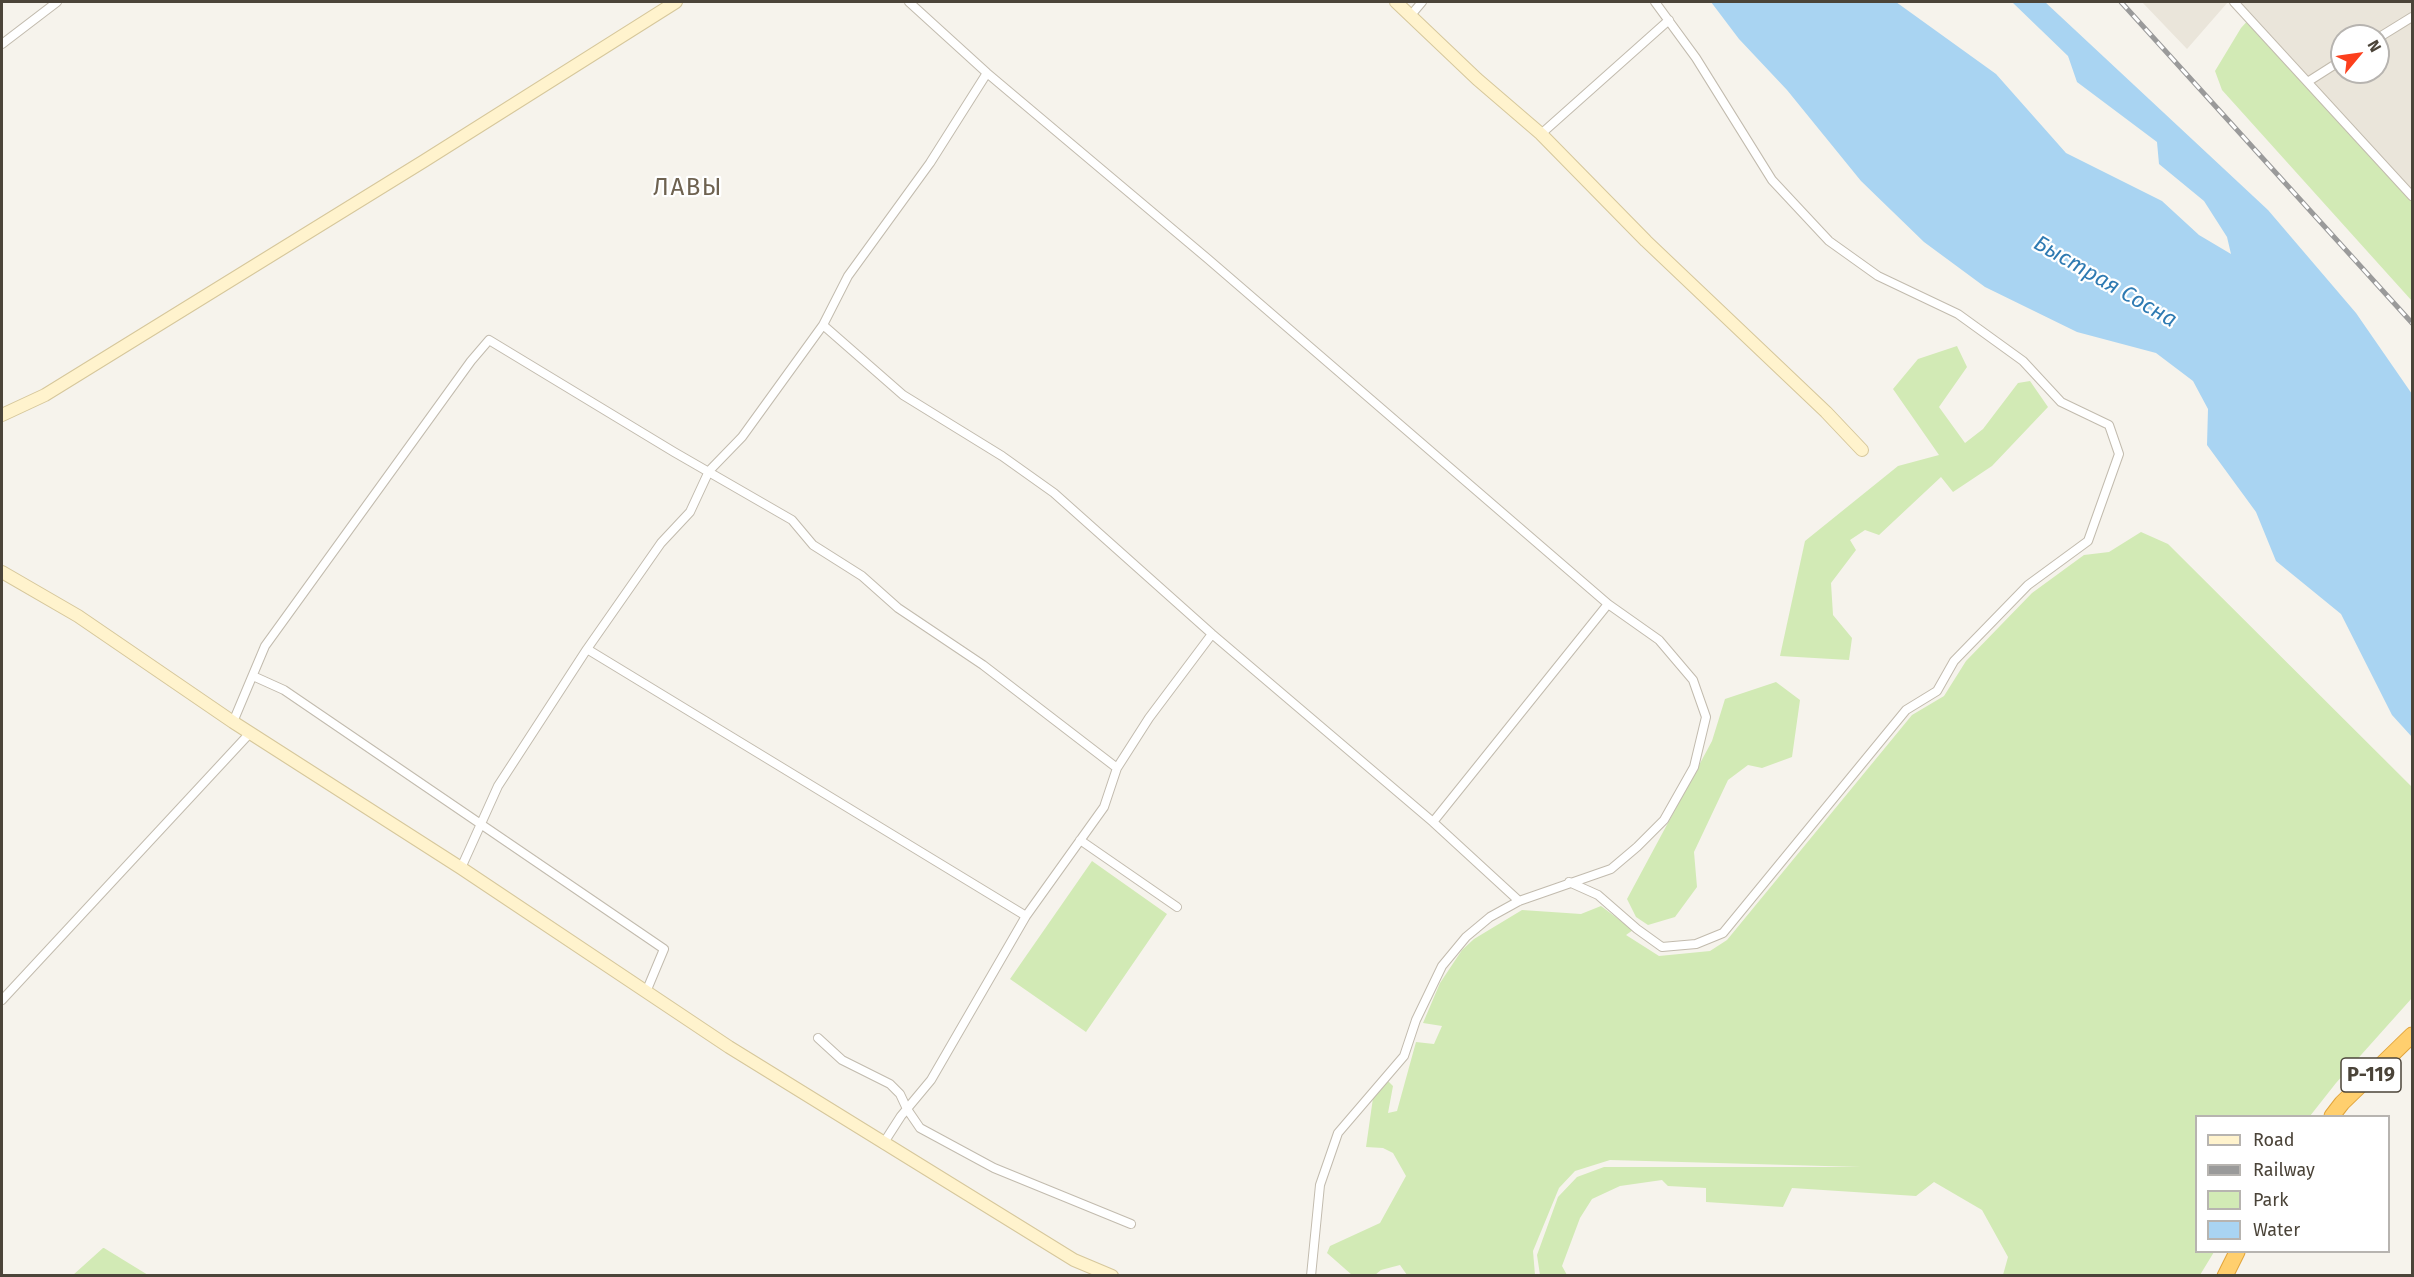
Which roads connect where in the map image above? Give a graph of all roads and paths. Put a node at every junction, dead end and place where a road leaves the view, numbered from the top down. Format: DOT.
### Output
graph roads {
  1 [pos="57,2"];
  2 [pos="676,2"];
  3 [pos="909,2"];
  4 [pos="1396,2"];
  5 [pos="1422,2"];
  6 [pos="1654,2"];
  7 [pos="2234,2"];
  8 [pos="1411,15"];
  9 [pos="2412,17"];
  10 [pos="1669,20"];
  11 [pos="2390,31"];
  12 [pos="2,44"];
  13 [pos="2330,68"];
  14 [pos="987,73"];
  15 [pos="2309,81"];
  16 [pos="1541,134"];
  17 [pos="2412,196"];
  18 [pos="823,325"];
  19 [pos="2,415"];
  20 [pos="1862,450"];
  21 [pos="709,471"];
  22 [pos="2,572"];
  23 [pos="1608,604"];
  24 [pos="1212,634"];
  25 [pos="587,649"];
  26 [pos="254,676"];
  27 [pos="233,722"];
  28 [pos="250,733"];
  29 [pos="1117,768"];
  30 [pos="1433,822"];
  31 [pos="482,823"];
  32 [pos="1080,840"];
  33 [pos="462,868"];
  34 [pos="1569,882"];
  35 [pos="1519,901"];
  36 [pos="1176,907"];
  37 [pos="1026,916"];
  38 [pos="646,992"];
  39 [pos="2,1000"];
  40 [pos="2412,1035"];
  41 [pos="818,1038"];
  42 [pos="907,1109"];
  43 [pos="2333,1115"];
  44 [pos="884,1144"];
  45 [pos="1131,1224"];
  46 [pos="2236,1253"];
  47 [pos="1112,1275"];
  48 [pos="1311,1275"];
  49 [pos="2225,1275"];
  1 -- 12 [label="street"];
  2 -- 19 [label="street"];
  3 -- 14 [label="street"];
  4 -- 8 [label="street"];
  5 -- 8 [label="street"];
  6 -- 10 [label="street"];
  7 -- 15 [label="street"];
  8 -- 16 [label="street"];
  9 -- 11 [label="street"];
  10 -- 16 [label="street"];
  10 -- 34 [label="street"];
  13 -- 15 [label="street"];
  14 -- 18 [label="street"];
  14 -- 23 [label="street"];
  15 -- 17 [label="street"];
  16 -- 20 [label="street"];
  18 -- 21 [label="street"];
  18 -- 24 [label="street"];
  21 -- 25 [label="street"];
  21 -- 26 [label="street"];
  21 -- 29 [label="street"];
  22 -- 27 [label="street"];
  23 -- 30 [label="street"];
  23 -- 34 [label="street"];
  24 -- 29 [label="street"];
  24 -- 30 [label="street"];
  25 -- 31 [label="street"];
  25 -- 37 [label="street"];
  26 -- 27 [label="street"];
  26 -- 31 [label="street"];
  27 -- 28 [label="street"];
  28 -- 33 [label="street"];
  28 -- 39 [label="street"];
  29 -- 32 [label="street"];
  30 -- 35 [label="street"];
  31 -- 33 [label="street"];
  31 -- 38 [label="street"];
  32 -- 36 [label="street"];
  32 -- 37 [label="street"];
  33 -- 38 [label="street"];
  34 -- 35 [label="street"];
  35 -- 48 [label="street"];
  37 -- 42 [label="street"];
  38 -- 44 [label="street"];
  40 -- 43 [label="highway, Р-119"];
  41 -- 42 [label="street"];
  42 -- 44 [label="street"];
  42 -- 45 [label="street"];
  44 -- 47 [label="street"];
  46 -- 49 [label="highway"];
}
